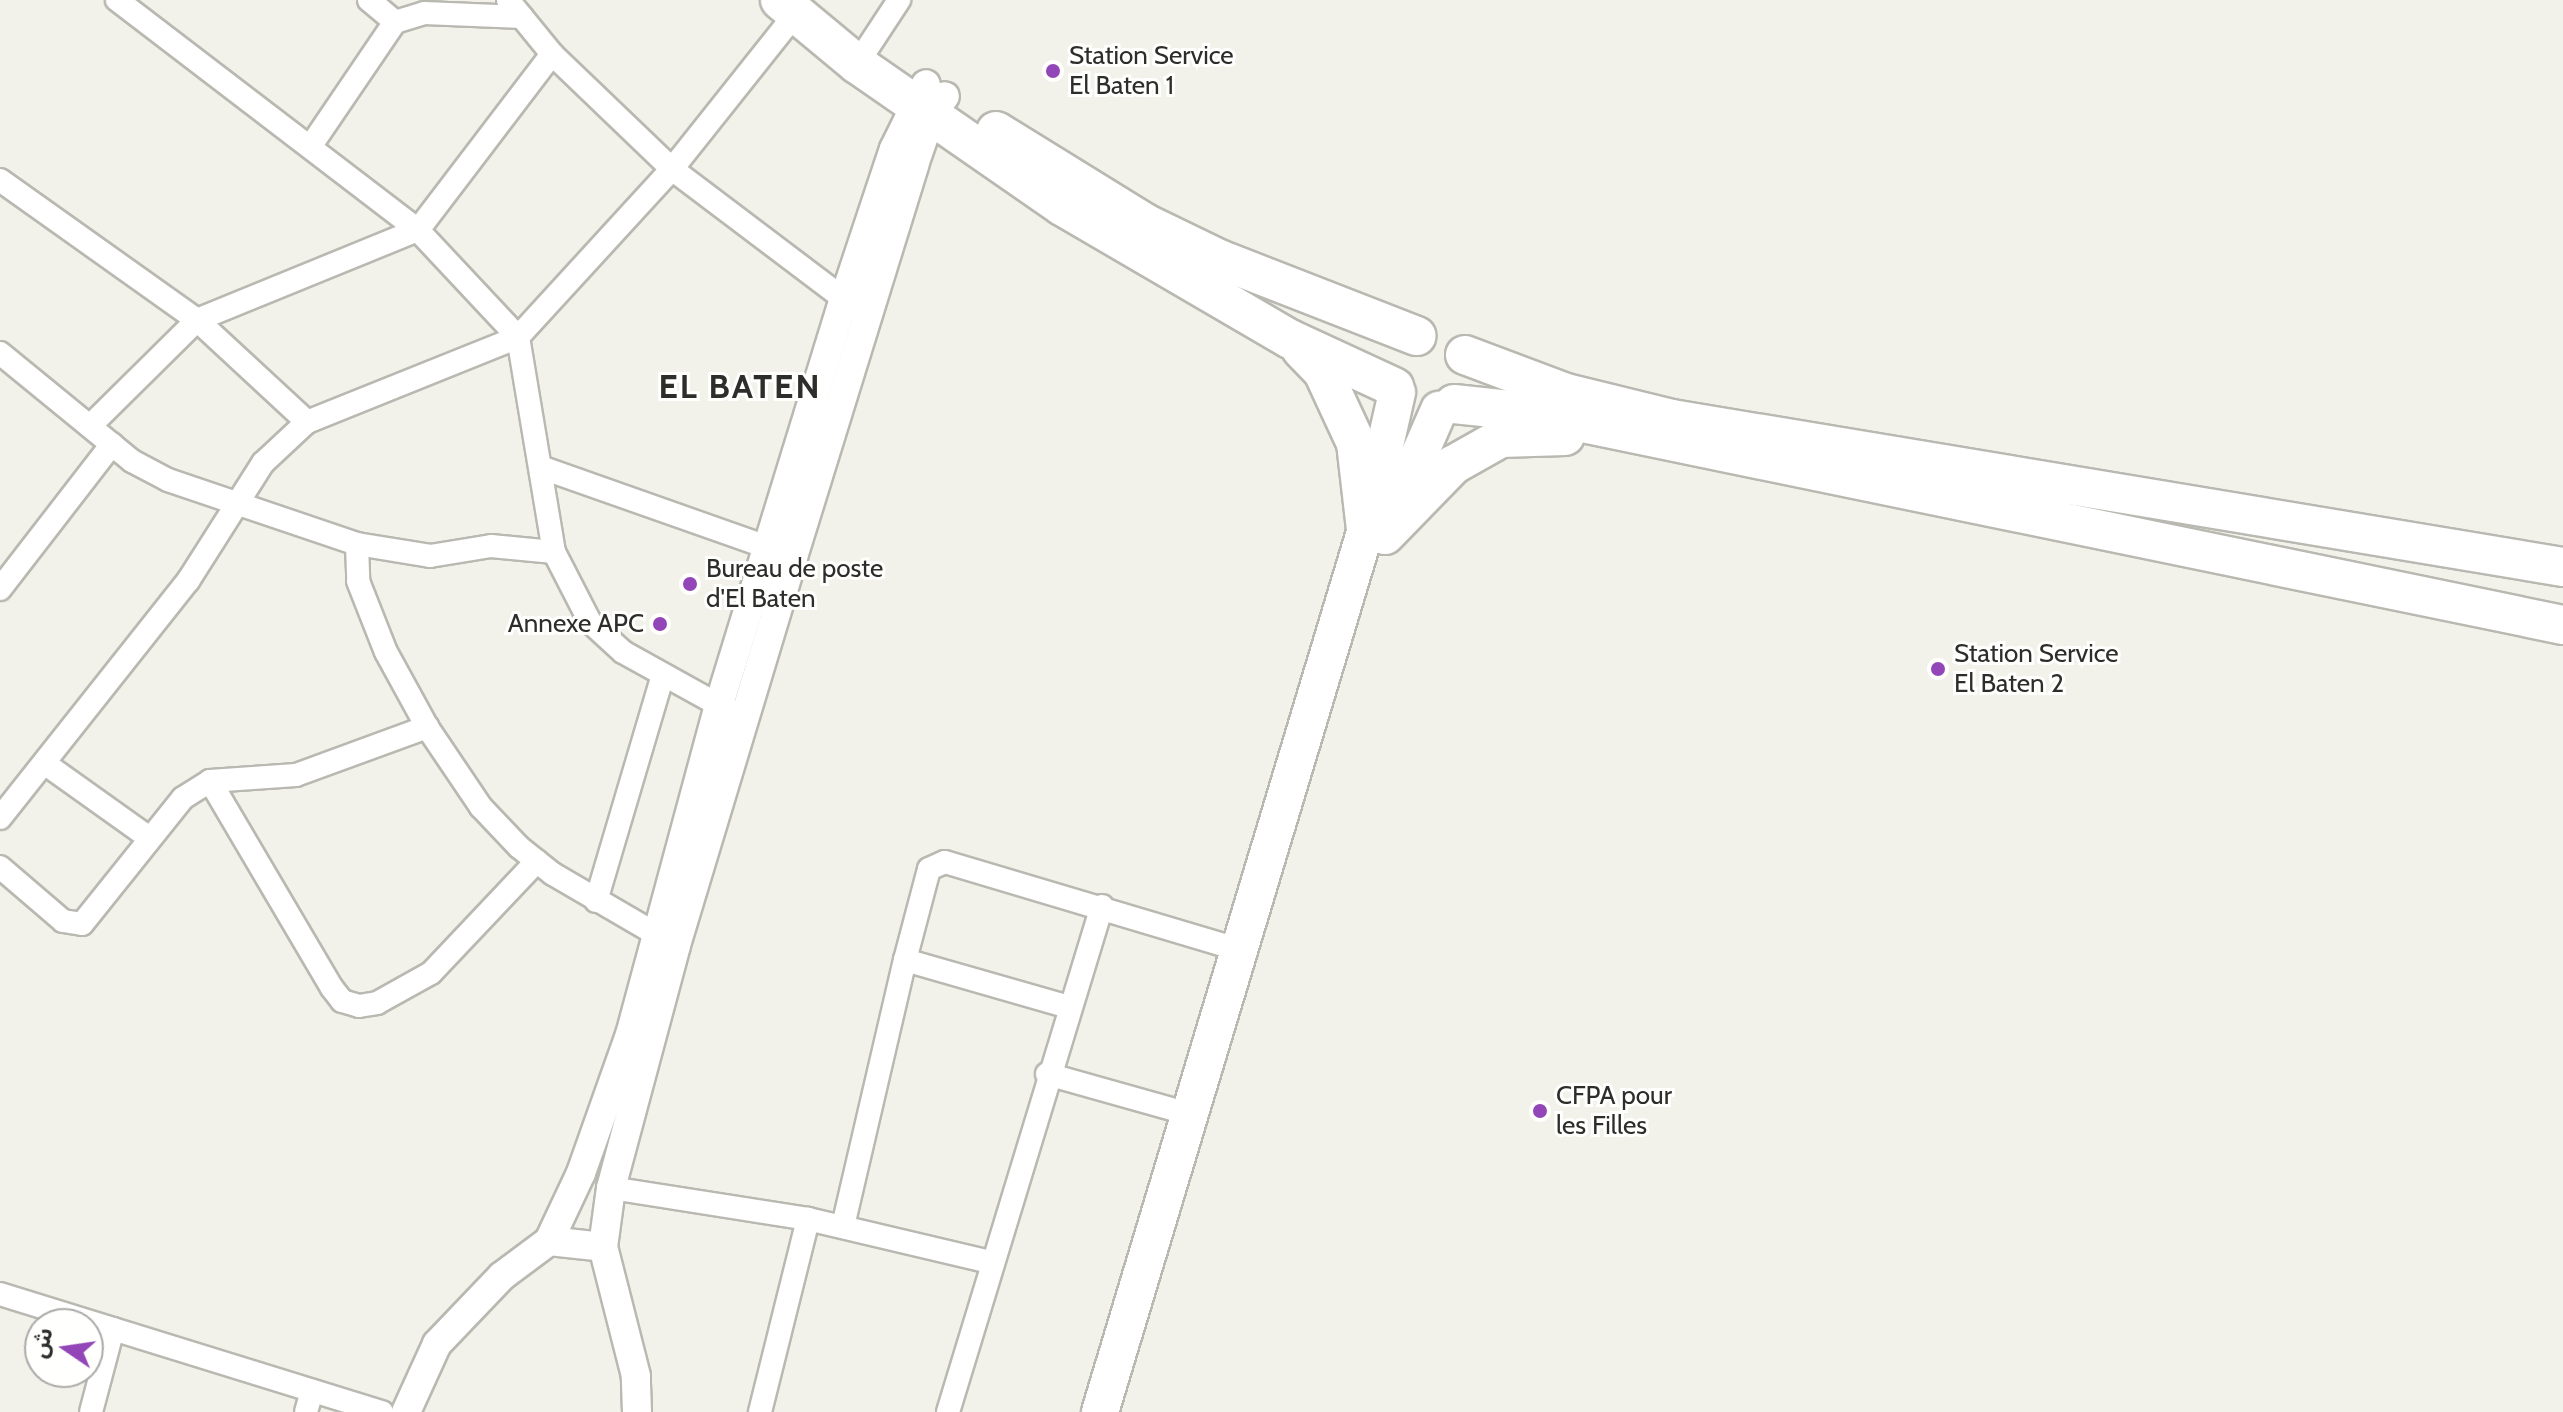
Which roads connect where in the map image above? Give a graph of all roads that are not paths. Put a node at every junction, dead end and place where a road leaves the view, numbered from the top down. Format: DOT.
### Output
graph roads {
  1 [pos="117,0"];
  2 [pos="369,0"];
  3 [pos="899,0"];
  4 [pos="798,4"];
  5 [pos="515,8"];
  6 [pos="395,22"];
  7 [pos="864,53"];
  8 [pos="552,54"];
  9 [pos="929,100"];
  10 [pos="312,144"];
  11 [pos="672,169"];
  12 [pos="0,180"];
  13 [pos="418,230"];
  14 [pos="843,302"];
  15 [pos="868,315"];
  16 [pos="197,320"];
  17 [pos="1416,336"];
  18 [pos="518,337"];
  19 [pos="1290,339"];
  20 [pos="1465,355"];
  21 [pos="2,359"];
  22 [pos="1396,389"];
  23 [pos="1446,407"];
  24 [pos="307,422"];
  25 [pos="90,426"];
  26 [pos="1646,440"];
  27 [pos="112,444"];
  28 [pos="540,467"];
  29 [pos="236,502"];
  30 [pos="1375,532"];
  31 [pos="357,544"];
  32 [pos="554,552"];
  33 [pos="780,552"];
  34 [pos="2563,567"];
  35 [pos="0,589"];
  36 [pos="2555,624"];
  37 [pos="663,675"];
  38 [pos="718,708"];
  39 [pos="746,718"];
  40 [pos="427,727"];
  41 [pos="47,765"];
  42 [pos="210,781"];
  43 [pos="0,818"];
  44 [pos="148,837"];
  45 [pos="537,861"];
  46 [pos="0,867"];
  47 [pos="596,901"];
  48 [pos="1102,906"];
  49 [pos="665,940"];
  50 [pos="1237,949"];
  51 [pos="905,960"];
  52 [pos="1069,1007"];
  53 [pos="1214,1064"];
  54 [pos="630,1073"];
  55 [pos="1047,1074"];
  56 [pos="1189,1114"];
  57 [pos="611,1188"];
  58 [pos="808,1219"];
  59 [pos="843,1226"];
  60 [pos="549,1241"];
  61 [pos="603,1247"];
  62 [pos="990,1262"];
  63 [pos="0,1294"];
  64 [pos="113,1329"];
  65 [pos="309,1402"];
  66 [pos="91,1412"];
  67 [pos="382,1412"];
  68 [pos="406,1412"];
  69 [pos="637,1412"];
  70 [pos="760,1412"];
  71 [pos="948,1412"];
  72 [pos="1100,1412"];
  73 [pos="1121,1412"];
  1 -- 10 [label="street"];
  2 -- 6 [label="street"];
  3 -- 7 [label="street"];
  4 -- 7 [label="highway"];
  4 -- 11 [label="street"];
  5 -- 6 [label="street"];
  5 -- 8 [label="street"];
  6 -- 10 [label="street"];
  7 -- 9 [label="highway"];
  8 -- 11 [label="street"];
  8 -- 13 [label="street"];
  9 -- 14 [label="street"];
  9 -- 15 [label="street"];
  9 -- 17 [label="highway"];
  9 -- 19 [label="highway"];
  10 -- 13 [label="street"];
  11 -- 14 [label="street"];
  11 -- 18 [label="street"];
  12 -- 16 [label="street"];
  13 -- 16 [label="street"];
  13 -- 18 [label="street"];
  14 -- 15 [label="street"];
  14 -- 33 [label="street"];
  15 -- 33 [label="street"];
  16 -- 24 [label="street"];
  16 -- 25 [label="street"];
  17 -- 20 [label="highway"];
  17 -- 22 [label="highway"];
  18 -- 24 [label="street"];
  18 -- 28 [label="street"];
  19 -- 22 [label="highway"];
  19 -- 30 [label="highway"];
  20 -- 23 [label="highway"];
  20 -- 34 [label="highway"];
  21 -- 25 [label="street"];
  22 -- 23 [label="highway"];
  22 -- 30 [label="main road"];
  23 -- 26 [label="highway"];
  23 -- 30 [label="main road"];
  24 -- 29 [label="street"];
  25 -- 27 [label="street"];
  26 -- 30 [label="highway"];
  26 -- 36 [label="highway"];
  27 -- 29 [label="street"];
  27 -- 35 [label="street"];
  28 -- 32 [label="street"];
  28 -- 33 [label="street"];
  29 -- 31 [label="street"];
  29 -- 41 [label="street"];
  30 -- 50 [label="main road"];
  30 -- 53 [label="main road"];
  31 -- 32 [label="street"];
  31 -- 40 [label="street"];
  32 -- 37 [label="street"];
  33 -- 38 [label="street"];
  33 -- 39 [label="street"];
  37 -- 38 [label="street"];
  37 -- 47 [label="street"];
  38 -- 39 [label="street"];
  38 -- 49 [label="street"];
  39 -- 49 [label="street"];
  40 -- 42 [label="street"];
  40 -- 45 [label="street"];
  41 -- 43 [label="street"];
  41 -- 44 [label="street"];
  42 -- 44 [label="street"];
  42 -- 45 [label="street"];
  44 -- 46 [label="street"];
  45 -- 47 [label="street"];
  47 -- 49 [label="street"];
  48 -- 50 [label="street"];
  48 -- 51 [label="street"];
  48 -- 52 [label="street"];
  49 -- 54 [label="street"];
  50 -- 53 [label="main road"];
  51 -- 52 [label="street"];
  51 -- 59 [label="street"];
  52 -- 55 [label="street"];
  53 -- 56 [label="main road"];
  53 -- 73 [label="main road"];
  54 -- 57 [label="street"];
  54 -- 60 [label="street"];
  55 -- 56 [label="street"];
  55 -- 62 [label="street"];
  56 -- 72 [label="main road"];
  57 -- 58 [label="street"];
  57 -- 61 [label="street"];
  58 -- 59 [label="street"];
  58 -- 70 [label="street"];
  59 -- 62 [label="street"];
  60 -- 61 [label="street"];
  60 -- 68 [label="street"];
  61 -- 69 [label="street"];
  62 -- 71 [label="street"];
  63 -- 64 [label="street"];
  64 -- 65 [label="street"];
  64 -- 66 [label="street"];
  65 -- 67 [label="street"];
}
